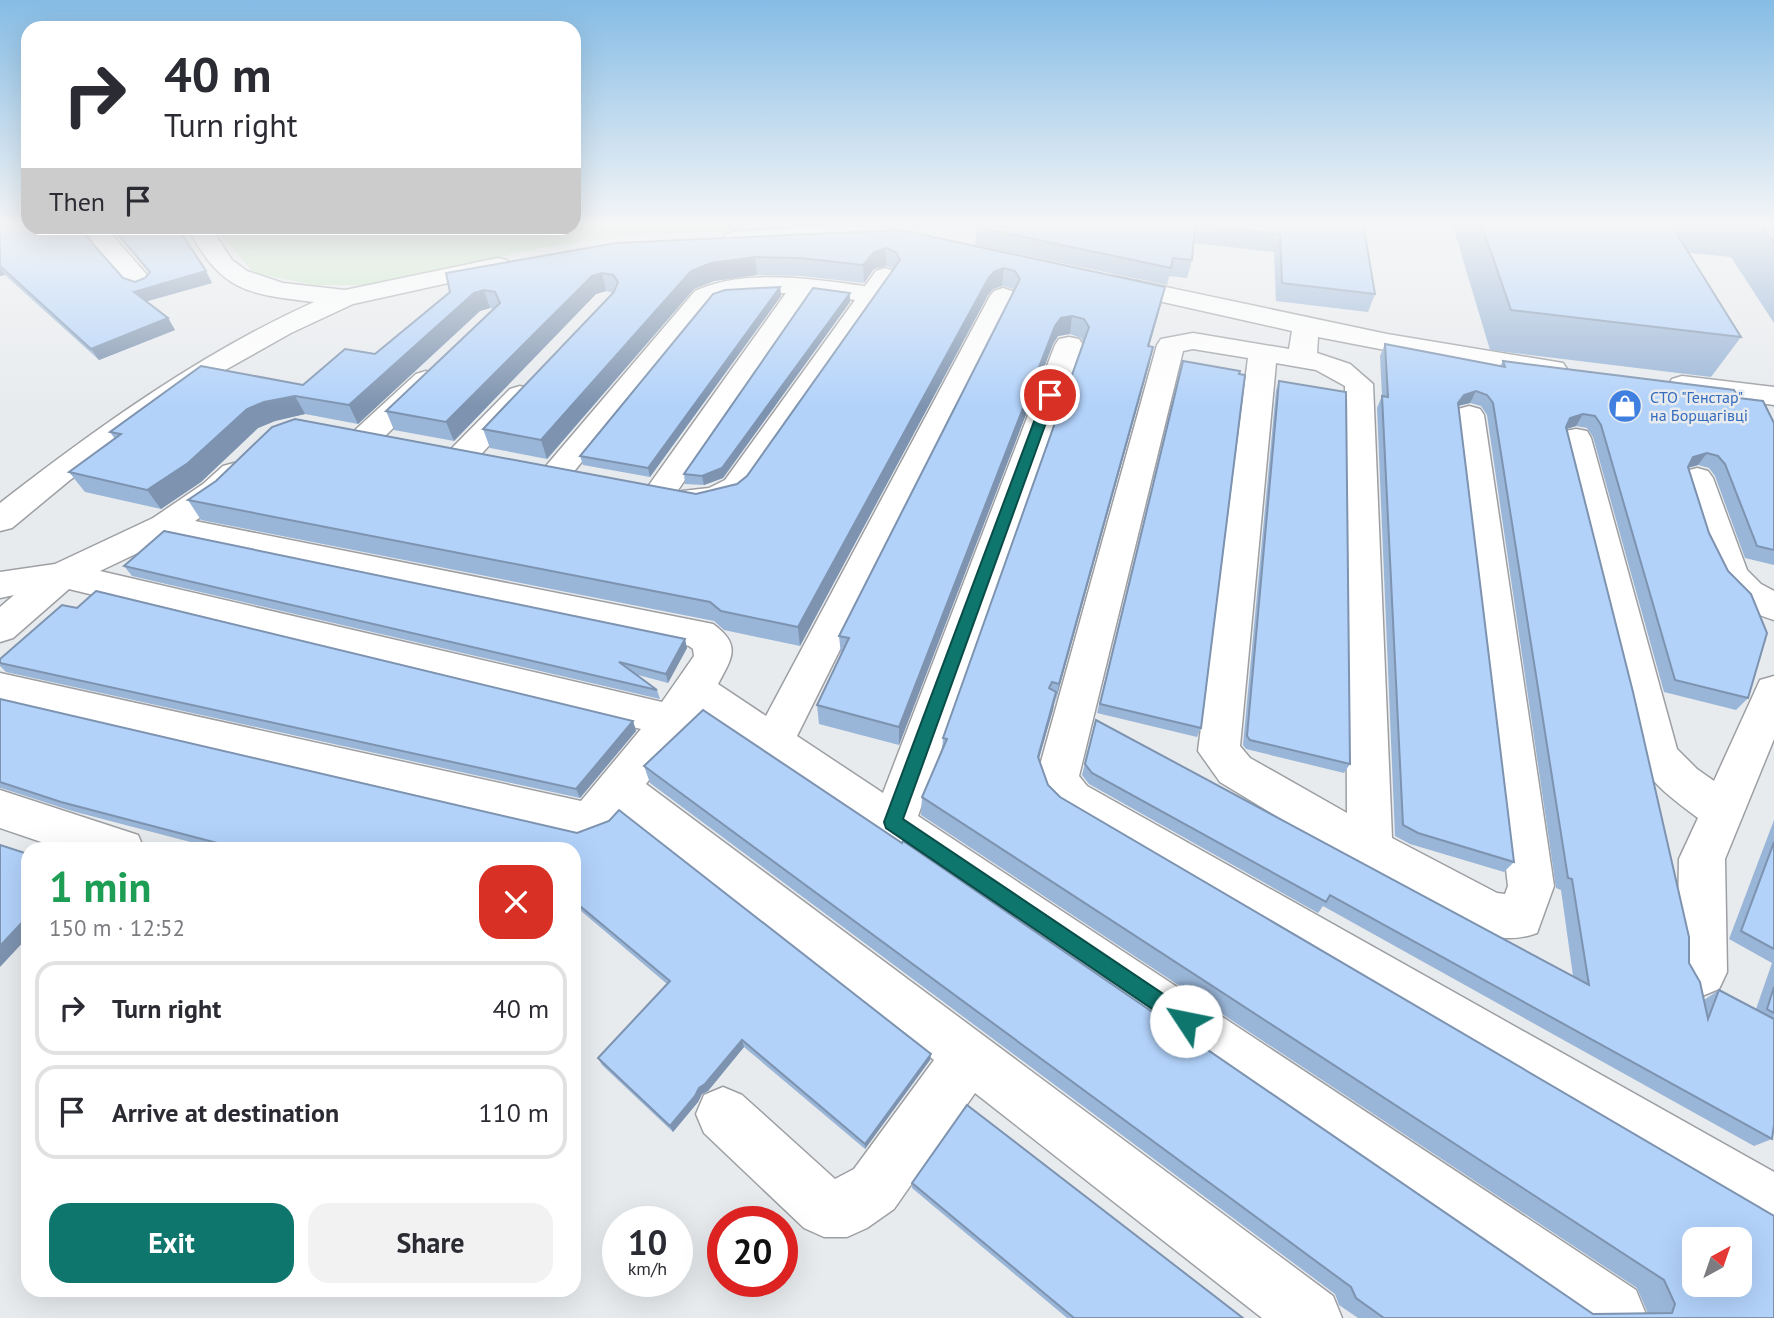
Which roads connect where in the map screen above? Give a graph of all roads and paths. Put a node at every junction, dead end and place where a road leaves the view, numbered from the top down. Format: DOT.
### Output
graph roads {
  1 [pos="261,285"];
  2 [pos="406,285"];
  3 [pos="805,285"];
  4 [pos="1105,285"];
  5 [pos="1003,296"];
  6 [pos="345,298"];
  7 [pos="1069,345"];
  8 [pos="1290,346"];
  9 [pos="443,365"];
  10 [pos="1582,373"];
  11 [pos="535,379"];
  12 [pos="1650,381"];
  13 [pos="1767,395"];
  14 [pos="1469,415"];
  15 [pos="1774,423"];
  16 [pos="1576,438"];
  17 [pos="402,444"];
  18 [pos="252,456"];
  19 [pos="529,468"];
  20 [pos="1696,478"];
  21 [pos="595,480"];
  22 [pos="0,520"];
  23 [pos="165,526"];
  24 [pos="62,575"];
  25 [pos="0,585"];
  26 [pos="1774,607"];
  27 [pos="0,628"];
  28 [pos="0,688"];
  29 [pos="1774,691"];
  30 [pos="683,704"];
  31 [pos="774,741"];
  32 [pos="619,788"];
  33 [pos="0,810"];
  34 [pos="1721,810"];
  35 [pos="893,822"];
  36 [pos="100,842"];
  37 [pos="1370,849"];
  38 [pos="1702,972"];
  39 [pos="969,1056"];
  40 [pos="723,1114"];
  41 [pos="1762,1197"];
  42 [pos="1614,1312"];
  43 [pos="1311,1318"];
  1 -- 6 [label="lane"];
  2 -- 6 [label="lane"];
  3 -- 3 [label="lane"];
  3 -- 19 [label="lane"];
  4 -- 8 [label="lane"];
  5 -- 31 [label="lane"];
  6 -- 22 [label="lane"];
  7 -- 35 [label="lane"];
  8 -- 10 [label="lane"];
  8 -- 37 [label="lane"];
  8 -- 37 [label="lane"];
  8 -- 41 [label="lane"];
  9 -- 17 [label="lane"];
  11 -- 19 [label="lane"];
  12 -- 13 [label="lane"];
  13 -- 15 [label="lane"];
  14 -- 37 [label="lane"];
  16 -- 34 [label="lane"];
  18 -- 23 [label="lane"];
  19 -- 21 [label="lane"];
  20 -- 26 [label="lane"];
  23 -- 24 [label="lane"];
  23 -- 30 [label="lane"];
  24 -- 25 [label="lane"];
  24 -- 27 [label="lane"];
  24 -- 30 [label="lane"];
  28 -- 32 [label="lane"];
  29 -- 34 [label="lane"];
  30 -- 31 [label="lane"];
  30 -- 32 [label="lane"];
  31 -- 35 [label="lane"];
  32 -- 39 [label="lane"];
  33 -- 36 [label="lane"];
  34 -- 38 [label="lane"];
  35 -- 42 [label="lane"];
  39 -- 40 [label="lane"];
  39 -- 43 [label="lane"];
}
